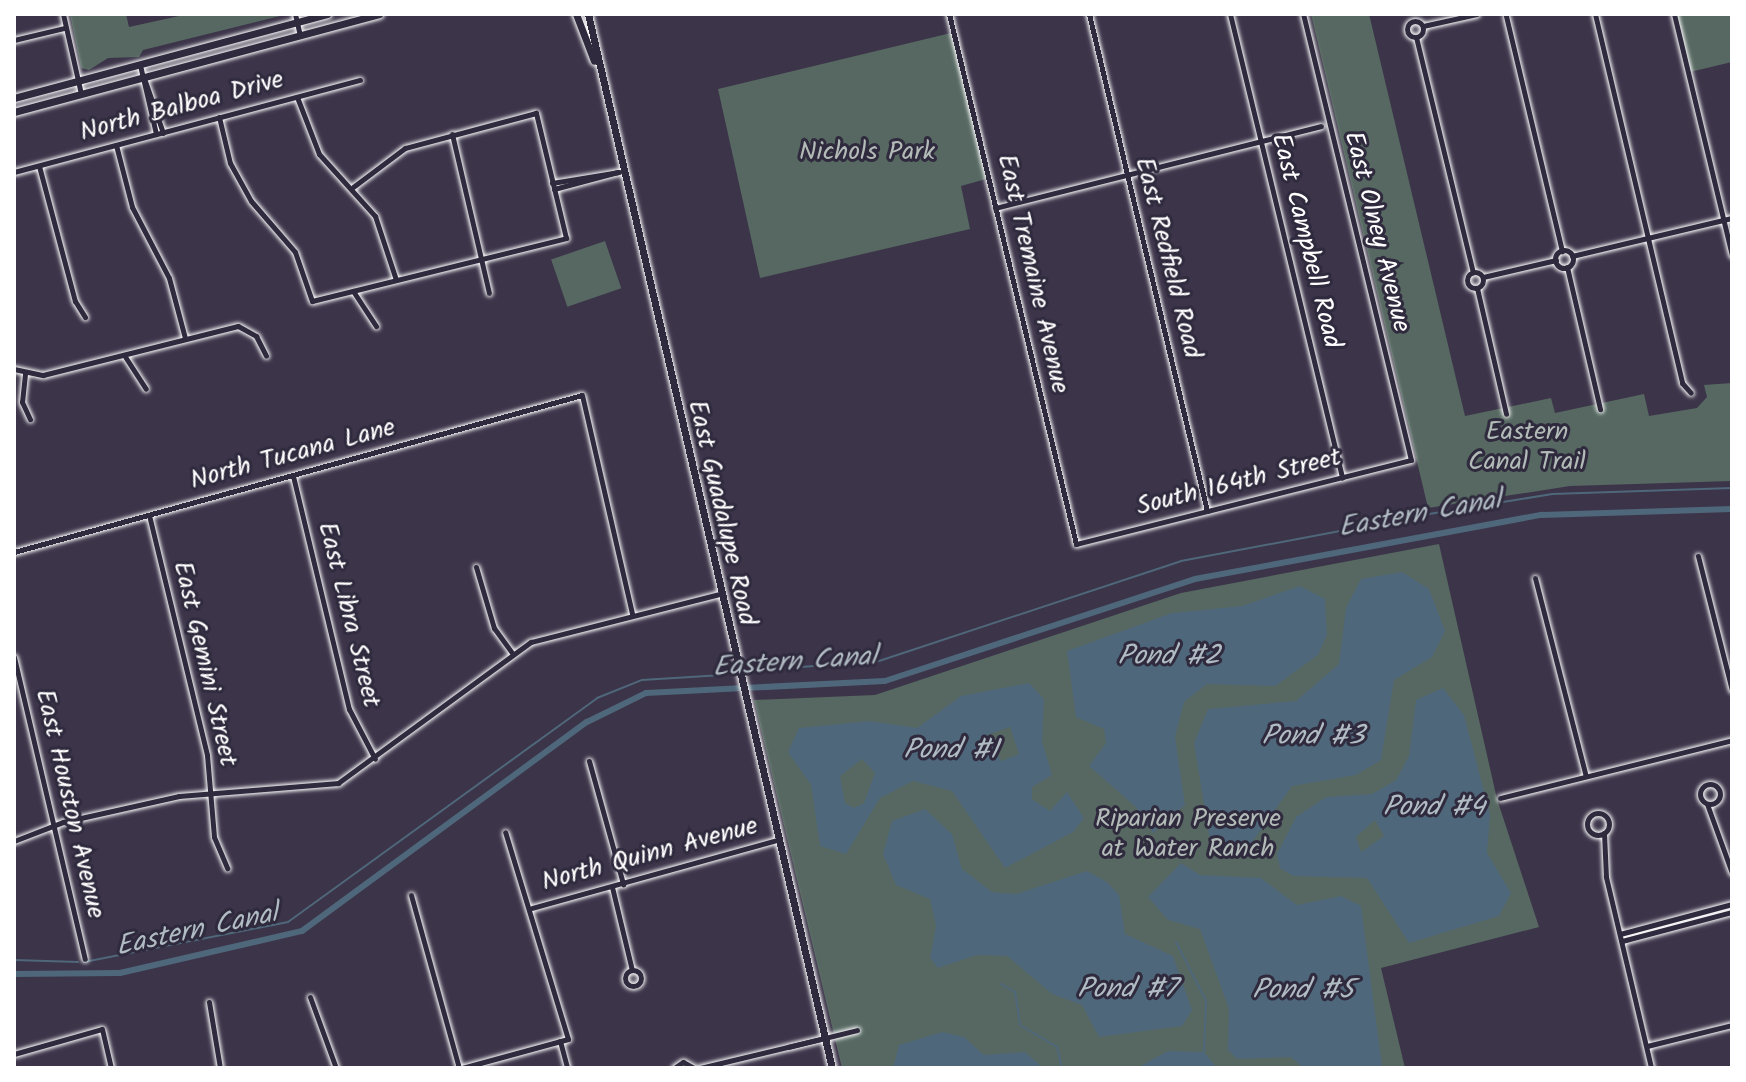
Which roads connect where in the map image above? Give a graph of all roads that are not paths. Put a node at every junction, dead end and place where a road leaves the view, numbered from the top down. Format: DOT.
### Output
graph roads {
  1 [pos="63,14"];
  2 [pos="327,14"];
  3 [pos="379,14"];
  4 [pos="576,14"];
  5 [pos="588,14"];
  6 [pos="949,14"];
  7 [pos="1089,14"];
  8 [pos="1230,14"];
  9 [pos="1303,14"];
  10 [pos="1477,14"];
  11 [pos="1595,14"];
  12 [pos="1674,14"];
  13 [pos="1505,15"];
  14 [pos="1412,17"];
  15 [pos="296,18"];
  16 [pos="1423,26"];
  17 [pos="64,28"];
  18 [pos="300,35"];
  19 [pos="1416,37"];
  20 [pos="14,40"];
  21 [pos="594,61"];
  22 [pos="140,65"];
  23 [pos="143,78"];
  24 [pos="360,80"];
  25 [pos="77,81"];
  26 [pos="81,94"];
  27 [pos="297,97"];
  28 [pos="14,98"];
  29 [pos="14,112"];
  30 [pos="219,117"];
  31 [pos="1321,126"];
  32 [pos="159,134"];
  33 [pos="452,134"];
  34 [pos="1260,141"];
  35 [pos="116,145"];
  36 [pos="39,166"];
  37 [pos="14,172"];
  38 [pos="619,172"];
  39 [pos="1126,176"];
  40 [pos="553,186"];
  41 [pos="353,187"];
  42 [pos="995,208"];
  43 [pos="1732,218"];
  44 [pos="1724,220"];
  45 [pos="1648,238"];
  46 [pos="1562,251"];
  47 [pos="1732,255"];
  48 [pos="1572,256"];
  49 [pos="481,259"];
  50 [pos="1556,260"];
  51 [pos="1567,267"];
  52 [pos="1473,272"];
  53 [pos="1483,277"];
  54 [pos="396,280"];
  55 [pos="1477,288"];
  56 [pos="353,291"];
  57 [pos="489,293"];
  58 [pos="85,317"];
  59 [pos="376,326"];
  60 [pos="185,338"];
  61 [pos="124,355"];
  62 [pos="266,356"];
  63 [pos="14,369"];
  64 [pos="25,374"];
  65 [pos="146,389"];
  66 [pos="1691,393"];
  67 [pos="1600,409"];
  68 [pos="1506,414"];
  69 [pos="30,419"];
  70 [pos="1411,460"];
  71 [pos="293,476"];
  72 [pos="1342,478"];
  73 [pos="1207,511"];
  74 [pos="149,515"];
  75 [pos="1076,544"];
  76 [pos="14,552"];
  77 [pos="1698,556"];
  78 [pos="476,567"];
  79 [pos="1535,578"];
  80 [pos="720,594"];
  81 [pos="632,614"];
  82 [pos="513,654"];
  83 [pos="14,657"];
  84 [pos="1732,690"];
  85 [pos="1732,740"];
  86 [pos="375,759"];
  87 [pos="589,761"];
  88 [pos="1586,776"];
  89 [pos="211,795"];
  90 [pos="1500,798"];
  91 [pos="1707,804"];
  92 [pos="54,826"];
  93 [pos="505,832"];
  94 [pos="1604,833"];
  95 [pos="778,840"];
  96 [pos="14,841"];
  97 [pos="227,868"];
  98 [pos="1732,873"];
  99 [pos="623,884"];
  100 [pos="612,887"];
  101 [pos="411,895"];
  102 [pos="1732,904"];
  103 [pos="532,908"];
  104 [pos="1732,912"];
  105 [pos="1673,925"];
  106 [pos="1620,934"];
  107 [pos="1622,941"];
  108 [pos="85,959"];
  109 [pos="632,970"];
  110 [pos="310,997"];
  111 [pos="209,1002"];
  112 [pos="1732,1025"];
  113 [pos="857,1030"];
  114 [pos="825,1038"];
  115 [pos="560,1041"];
  116 [pos="1647,1046"];
  117 [pos="14,1054"];
  118 [pos="111,1068"];
  119 [pos="220,1068"];
  120 [pos="336,1068"];
  121 [pos="460,1068"];
  122 [pos="567,1068"];
  123 [pos="674,1068"];
  124 [pos="697,1068"];
  125 [pos="832,1068"];
  126 [pos="1651,1068"];
  1 -- 17 [label="street"];
  2 -- 15 [label="main road"];
  3 -- 18 [label="main road"];
  4 -- 21 [label="main road, East Guadalupe Road"];
  5 -- 21 [label="main road, East Guadalupe Road"];
  6 -- 42 [label="street, East Tremaine Avenue"];
  7 -- 39 [label="street, East Redfield Road"];
  8 -- 34 [label="street, East Campbell Road"];
  9 -- 70 [label="street, East Olney Avenue"];
  10 -- 16 [label="street"];
  11 -- 45 [label="street"];
  12 -- 44 [label="street"];
  13 -- 46 [label="street"];
  14 -- 16 [label="street"];
  14 -- 19 [label="street"];
  15 -- 18 [label="street"];
  15 -- 22 [label="main road"];
  16 -- 19 [label="street"];
  17 -- 20 [label="street"];
  17 -- 25 [label="street"];
  18 -- 23 [label="main road"];
  19 -- 52 [label="street"];
  21 -- 38 [label="main road, East Guadalupe Road"];
  22 -- 23 [label="street"];
  22 -- 25 [label="main road"];
  23 -- 26 [label="main road"];
  23 -- 32 [label="street"];
  24 -- 27 [label="street, North Balboa Drive"];
  25 -- 26 [label="street"];
  25 -- 28 [label="main road"];
  26 -- 29 [label="main road"];
  27 -- 30 [label="street, North Balboa Drive"];
  27 -- 41 [label="street"];
  30 -- 32 [label="street, North Balboa Drive"];
  30 -- 56 [label="street"];
  31 -- 34 [label="street"];
  32 -- 35 [label="street, North Balboa Drive"];
  33 -- 40 [label="street"];
  33 -- 41 [label="street"];
  33 -- 49 [label="street"];
  34 -- 39 [label="street"];
  34 -- 72 [label="street, East Campbell Road"];
  35 -- 36 [label="street, North Balboa Drive"];
  35 -- 60 [label="street"];
  36 -- 37 [label="street, North Balboa Drive"];
  36 -- 58 [label="street"];
  38 -- 40 [label="street"];
  38 -- 80 [label="main road, East Guadalupe Road"];
  39 -- 42 [label="street"];
  39 -- 73 [label="street, East Redfield Road"];
  40 -- 49 [label="street"];
  41 -- 54 [label="street"];
  42 -- 75 [label="street, East Tremaine Avenue"];
  43 -- 44 [label="street"];
  44 -- 45 [label="street"];
  44 -- 47 [label="street"];
  45 -- 48 [label="street"];
  45 -- 66 [label="street"];
  46 -- 48 [label="street"];
  46 -- 50 [label="street"];
  48 -- 51 [label="street"];
  49 -- 54 [label="street"];
  49 -- 57 [label="street"];
  50 -- 51 [label="street"];
  50 -- 53 [label="street"];
  51 -- 67 [label="street"];
  52 -- 53 [label="street"];
  52 -- 55 [label="street"];
  53 -- 55 [label="street"];
  54 -- 56 [label="street"];
  55 -- 68 [label="street"];
  56 -- 59 [label="street"];
  60 -- 61 [label="street"];
  60 -- 62 [label="street"];
  61 -- 64 [label="street"];
  61 -- 65 [label="street"];
  63 -- 64 [label="street"];
  64 -- 69 [label="street"];
  70 -- 72 [label="street, South 164th Street"];
  71 -- 74 [label="street, North Tucana Lane"];
  71 -- 81 [label="street, North Tucana Lane"];
  71 -- 86 [label="street, East Libra Street"];
  72 -- 73 [label="street, South 164th Street"];
  73 -- 75 [label="street, South 164th Street"];
  74 -- 76 [label="street, North Tucana Lane"];
  74 -- 89 [label="street, East Gemini Street"];
  77 -- 84 [label="street"];
  78 -- 82 [label="street"];
  79 -- 88 [label="street"];
  80 -- 81 [label="street"];
  80 -- 95 [label="main road, East Guadalupe Road"];
  81 -- 82 [label="street"];
  82 -- 86 [label="street"];
  83 -- 92 [label="street, East Houston Avenue"];
  85 -- 88 [label="street"];
  86 -- 89 [label="street"];
  87 -- 99 [label="street"];
  88 -- 90 [label="street"];
  89 -- 92 [label="street"];
  89 -- 97 [label="street, East Gemini Street"];
  91 -- 91 [label="street"];
  91 -- 98 [label="street"];
  92 -- 96 [label="street"];
  92 -- 108 [label="street, East Houston Avenue"];
  93 -- 103 [label="street"];
  94 -- 94 [label="street"];
  94 -- 106 [label="street"];
  95 -- 99 [label="street, North Quinn Avenue"];
  95 -- 114 [label="main road, East Guadalupe Road"];
  99 -- 100 [label="street, North Quinn Avenue"];
  100 -- 103 [label="street, North Quinn Avenue"];
  100 -- 109 [label="street"];
  101 -- 121 [label="street"];
  102 -- 105 [label="street"];
  103 -- 115 [label="street"];
  104 -- 105 [label="street"];
  105 -- 106 [label="street"];
  105 -- 107 [label="street"];
  106 -- 107 [label="street"];
  107 -- 116 [label="street"];
  110 -- 120 [label="street"];
  111 -- 119 [label="street"];
  112 -- 116 [label="street"];
  113 -- 114 [label="street"];
  114 -- 124 [label="street"];
  114 -- 125 [label="main road, East Guadalupe Road"];
  115 -- 121 [label="street"];
  115 -- 122 [label="street"];
  116 -- 126 [label="street"];
  117 -- 118 [label="street"];
  123 -- 124 [label="street"];
}
